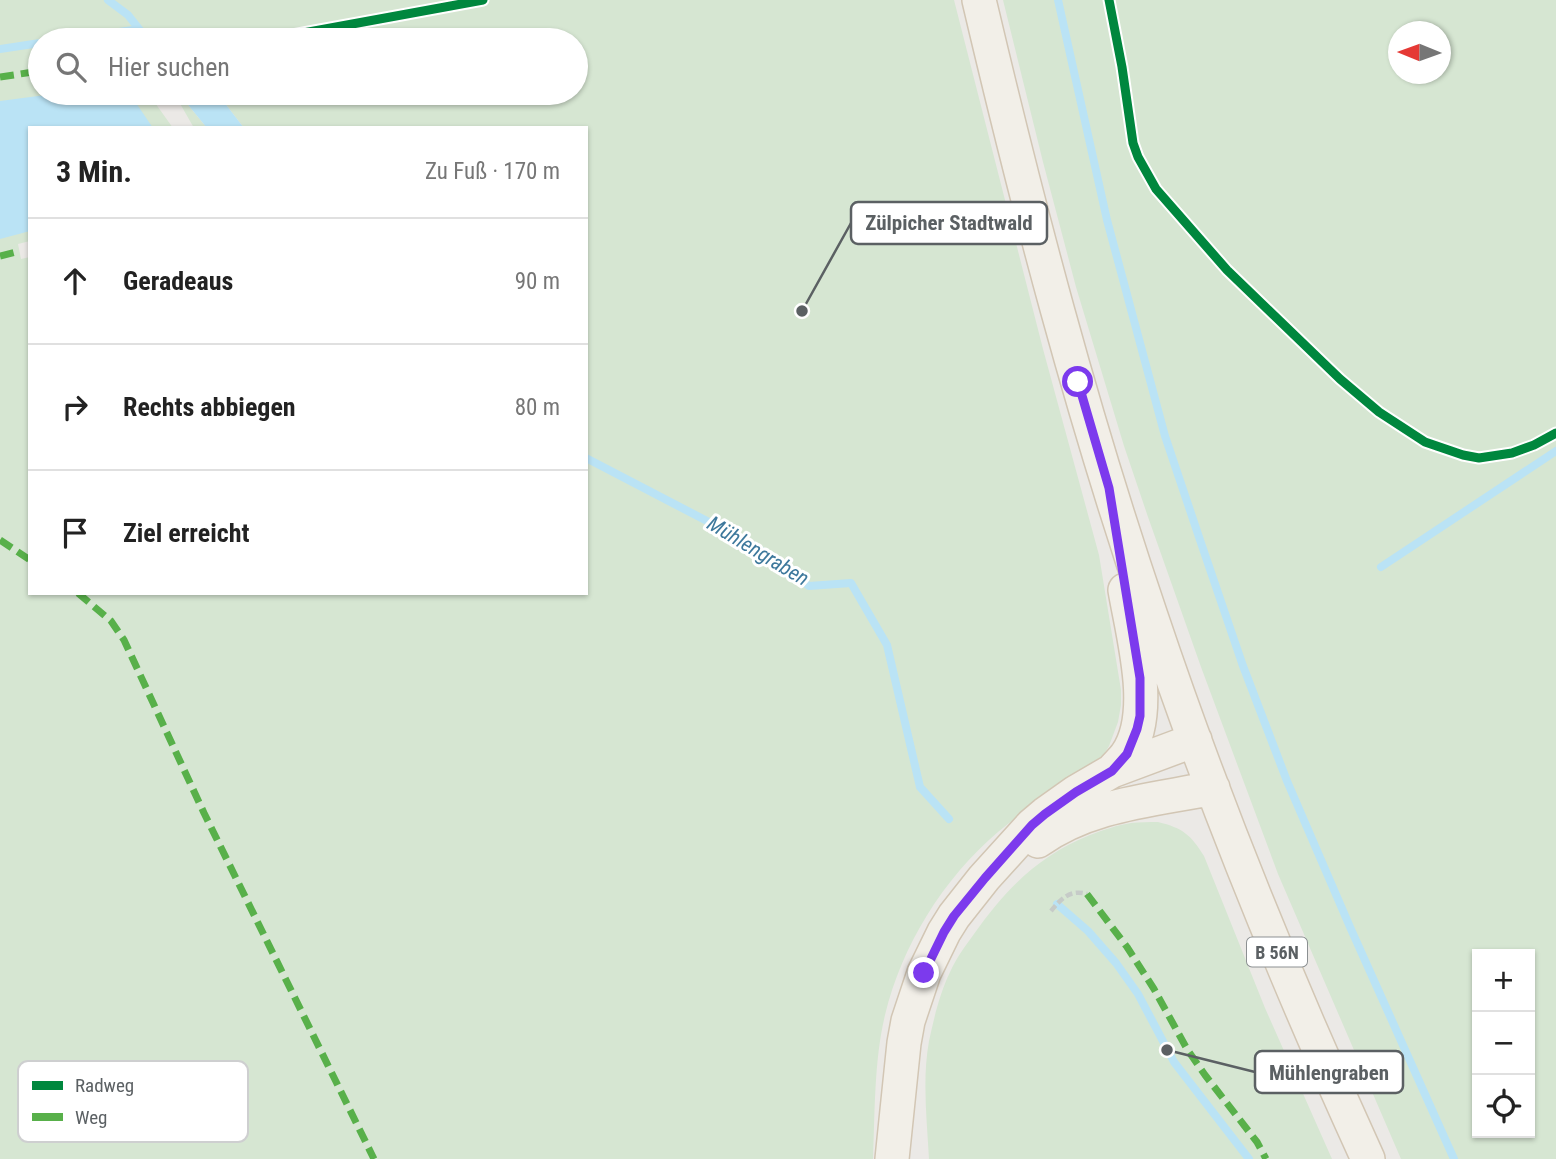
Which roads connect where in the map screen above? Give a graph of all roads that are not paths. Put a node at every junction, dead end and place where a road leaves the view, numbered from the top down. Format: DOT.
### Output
graph roads {
  1 [pos="979,0"];
  2 [pos="1109,488"];
  3 [pos="1195,740"];
  4 [pos="1112,771"];
  5 [pos="1213,788"];
  6 [pos="985,878"];
  7 [pos="901,1063"];
  8 [pos="892,1159"];
  9 [pos="910,1159"];
  10 [pos="1368,1159"];
  1 -- 2 [label="main road, B 56N"];
  2 -- 3 [label="main road, B 56N"];
  2 -- 4 [label="main road"];
  3 -- 4 [label="main road"];
  3 -- 5 [label="main road, B 56N"];
  4 -- 6 [label="main road"];
  5 -- 6 [label="main road"];
  5 -- 10 [label="main road, B 56N"];
  6 -- 7 [label="main road"];
  7 -- 8 [label="main road"];
  7 -- 9 [label="main road"];
}
